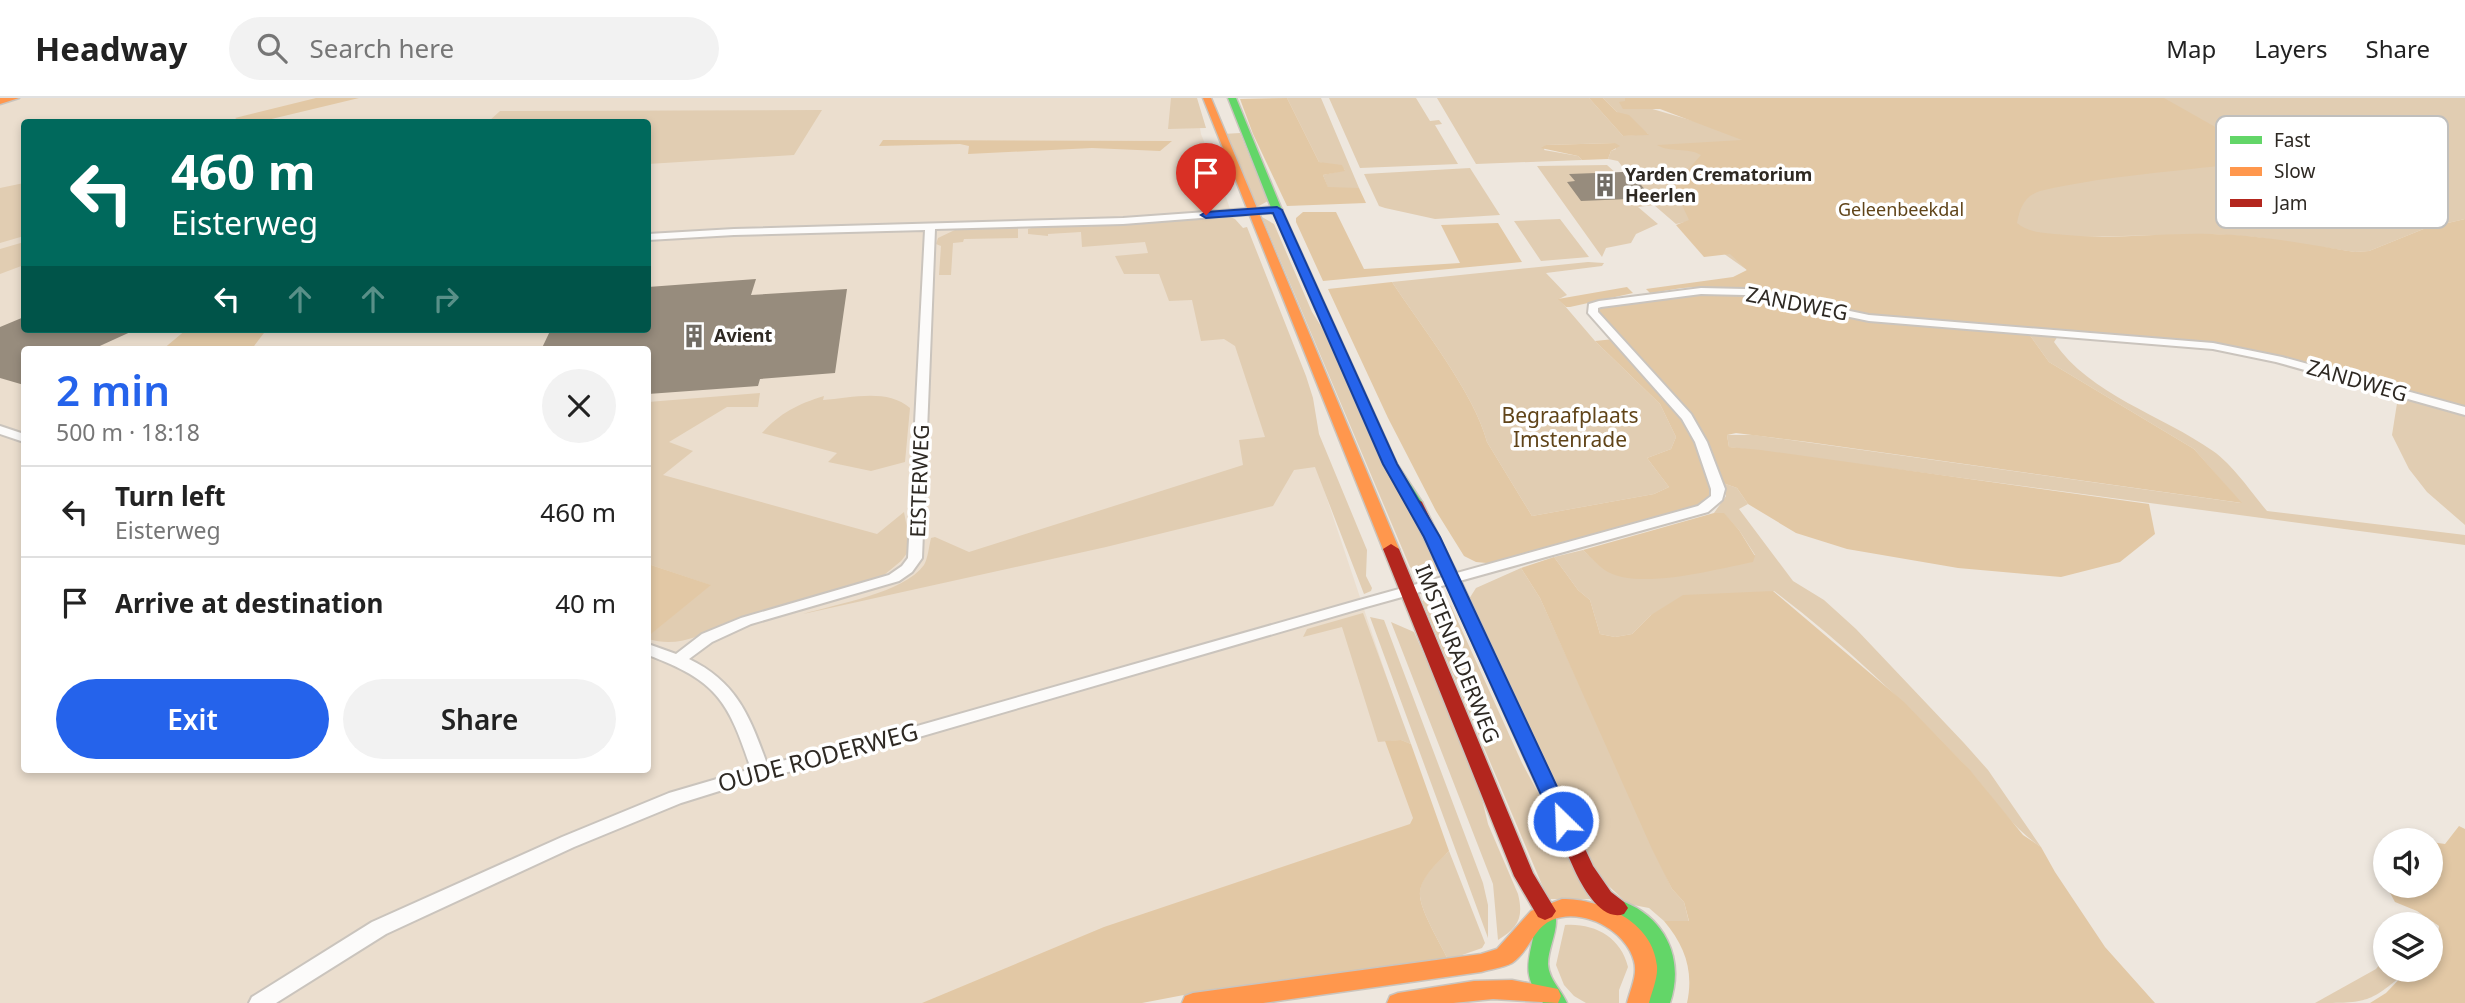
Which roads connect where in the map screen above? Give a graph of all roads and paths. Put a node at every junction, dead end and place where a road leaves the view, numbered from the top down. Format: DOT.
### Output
graph roads {
  1 [pos="15,98"];
  2 [pos="1207,98"];
  3 [pos="1233,98"];
  4 [pos="0,101"];
  5 [pos="1277,210"];
  6 [pos="1252,211"];
  7 [pos="930,226"];
  8 [pos="651,237"];
  9 [pos="2465,411"];
  10 [pos="0,430"];
  11 [pos="21,437"];
  12 [pos="1452,579"];
  13 [pos="1408,592"];
  14 [pos="651,650"];
  15 [pos="678,660"];
  16 [pos="761,772"];
  17 [pos="1524,876"];
  18 [pos="1545,911"];
  19 [pos="1529,922"];
  20 [pos="1553,1000"];
  21 [pos="1411,1002"];
  22 [pos="259,1003"];
  23 [pos="1193,1003"];
  24 [pos="1638,1003"];
  25 [pos="1659,1003"];
  1 -- 4 [label="main road"];
  2 -- 6 [label="main road, IMSTENRADERWEG"];
  3 -- 5 [label="main road, IMSTENRADERWEG"];
  5 -- 6 [label="street"];
  5 -- 12 [label="main road, IMSTENRADERWEG"];
  6 -- 7 [label="street"];
  6 -- 13 [label="main road, IMSTENRADERWEG"];
  7 -- 8 [label="street"];
  7 -- 15 [label="street, EISTERWEG"];
  9 -- 12 [label="street, ZANDWEG"];
  10 -- 11 [label="street"];
  12 -- 13 [label="street, OUDE RODERWEG"];
  12 -- 25 [label="main road, IMSTENRADERWEG"];
  13 -- 16 [label="street, OUDE RODERWEG"];
  13 -- 17 [label="main road, IMSTENRADERWEG"];
  14 -- 15 [label="street"];
  15 -- 16 [label="street"];
  16 -- 22 [label="street, OUDE RODERWEG"];
  17 -- 18 [label="main road, IMSTENRADERWEG"];
  17 -- 19 [label="main road, IMSTENRADERWEG"];
  18 -- 19 [label="main road"];
  18 -- 20 [label="main road"];
  18 -- 24 [label="main road"];
  19 -- 23 [label="main road"];
  20 -- 21 [label="main road"];
}
